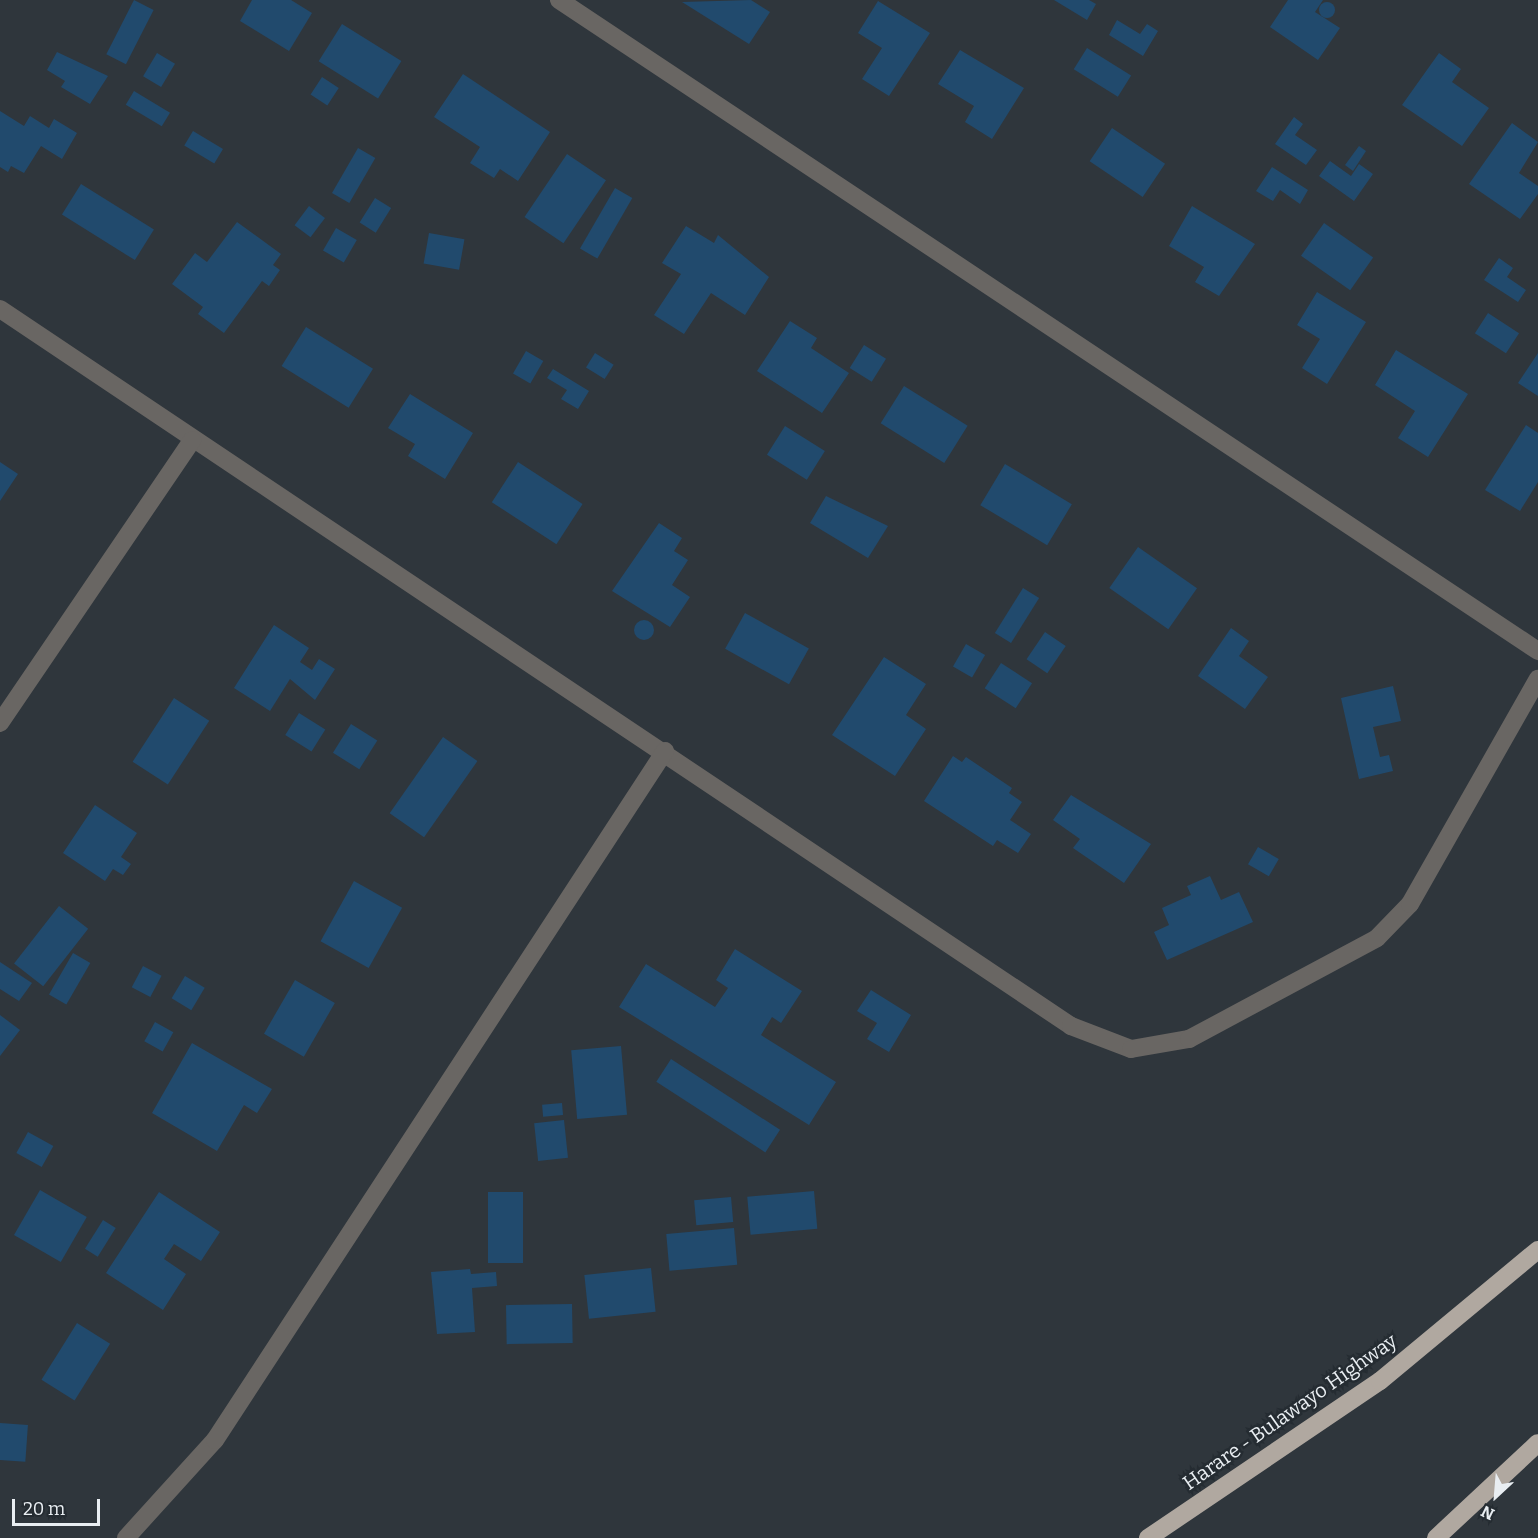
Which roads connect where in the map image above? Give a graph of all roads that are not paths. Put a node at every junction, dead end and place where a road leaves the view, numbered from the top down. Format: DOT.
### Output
graph roads {
  1 [pos="559,0"];
  2 [pos="0,309"];
  3 [pos="192,440"];
  4 [pos="1538,651"];
  5 [pos="1538,678"];
  6 [pos="0,723"];
  7 [pos="665,751"];
  8 [pos="1538,1250"];
  9 [pos="1538,1443"];
  10 [pos="126,1538"];
  11 [pos="1148,1538"];
  12 [pos="1436,1538"];
  1 -- 4 [label="street"];
  2 -- 3 [label="street"];
  3 -- 6 [label="street"];
  3 -- 7 [label="street"];
  5 -- 7 [label="street"];
  7 -- 10 [label="street"];
  8 -- 11 [label="highway, Harare - Bulawayo Highway"];
  9 -- 12 [label="highway"];
}
